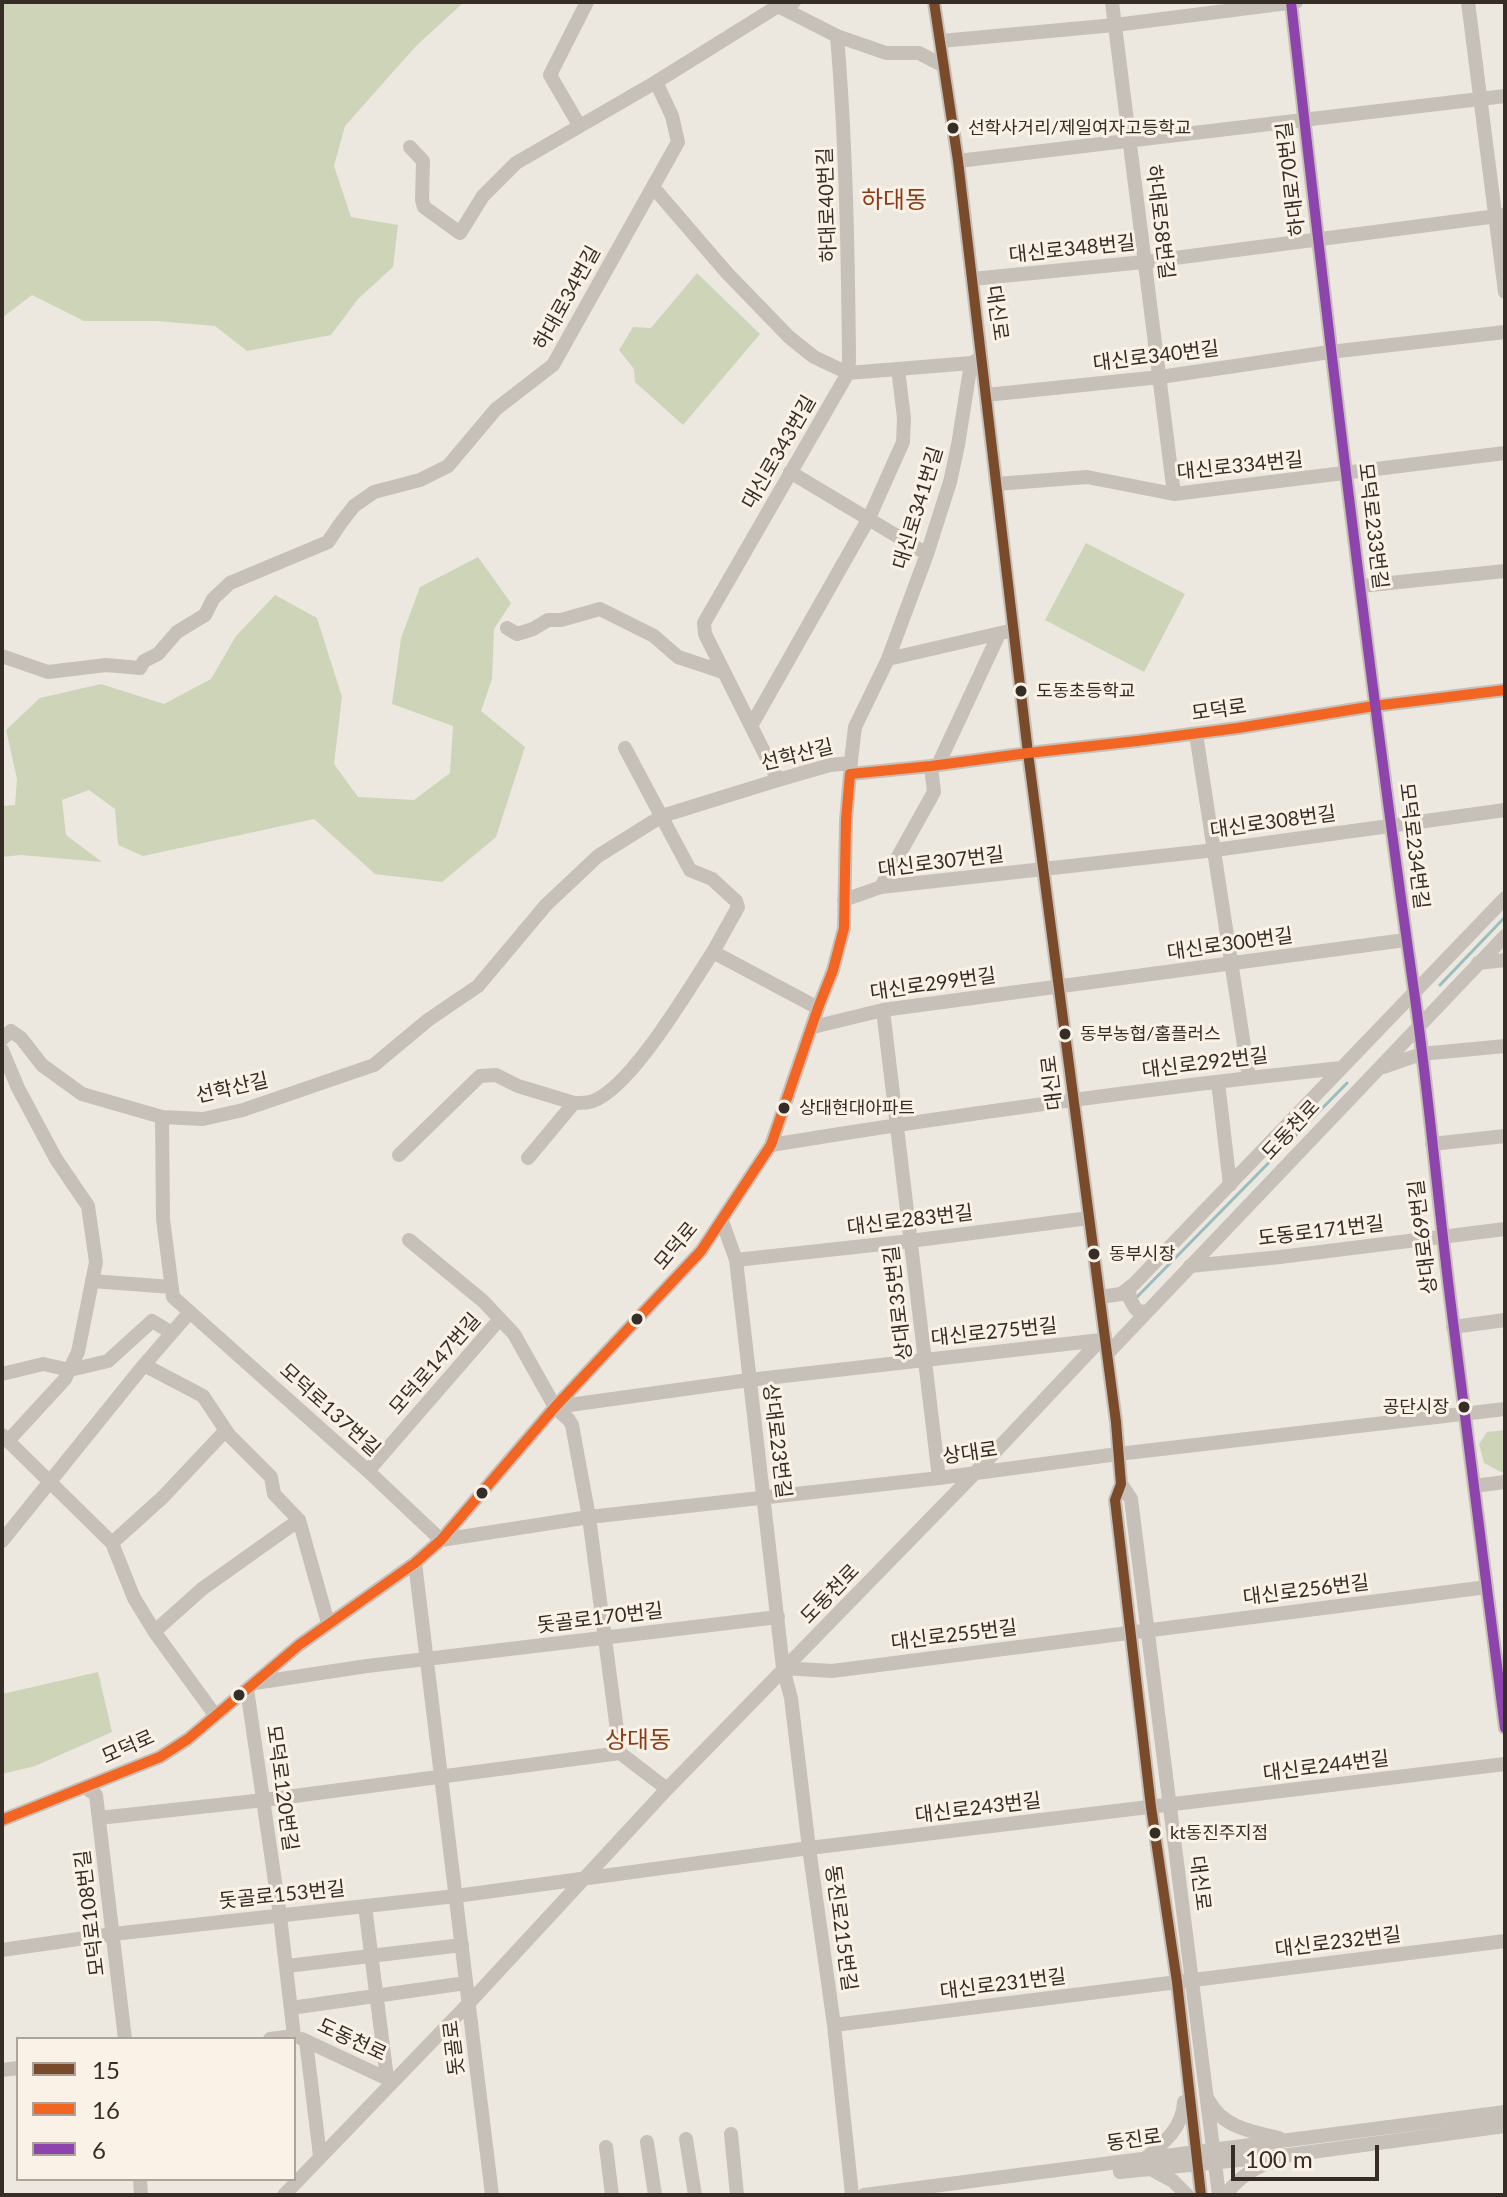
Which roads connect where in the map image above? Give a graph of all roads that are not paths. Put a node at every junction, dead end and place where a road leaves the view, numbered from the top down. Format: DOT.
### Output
graph roads {
  1 [pos="587,2"];
  2 [pos="794,2"];
  3 [pos="934,2"];
  4 [pos="1112,2"];
  5 [pos="1293,2"];
  6 [pos="1468,2"];
  7 [pos="778,4"];
  8 [pos="1115,25"];
  9 [pos="837,36"];
  10 [pos="941,41"];
  11 [pos="942,65"];
  12 [pos="656,82"];
  13 [pos="1505,96"];
  14 [pos="1480,99"];
  15 [pos="1304,120"];
  16 [pos="579,125"];
  17 [pos="1130,141"];
  18 [pos="410,147"];
  19 [pos="958,161"];
  20 [pos="653,187"];
  21 [pos="1500,216"];
  22 [pos="1318,238"];
  23 [pos="1144,262"];
  24 [pos="972,279"];
  25 [pos="1505,292"];
  26 [pos="1505,332"];
  27 [pos="1330,352"];
  28 [pos="977,361"];
  29 [pos="898,369"];
  30 [pos="848,373"];
  31 [pos="1160,377"];
  32 [pos="986,395"];
  33 [pos="1505,453"];
  34 [pos="790,472"];
  35 [pos="1346,474"];
  36 [pos="996,484"];
  37 [pos="1174,494"];
  38 [pos="869,518"];
  39 [pos="927,554"];
  40 [pos="1505,571"];
  41 [pos="1361,586"];
  42 [pos="507,628"];
  43 [pos="1006,632"];
  44 [pos="2,656"];
  45 [pos="888,659"];
  46 [pos="723,672"];
  47 [pos="1505,690"];
  48 [pos="1374,706"];
  49 [pos="751,726"];
  50 [pos="1196,734"];
  51 [pos="625,748"];
  52 [pos="1028,753"];
  53 [pos="934,766"];
  54 [pos="850,768"];
  55 [pos="778,780"];
  56 [pos="1505,810"];
  57 [pos="662,816"];
  58 [pos="1392,826"];
  59 [pos="1215,850"];
  60 [pos="1045,870"];
  61 [pos="881,887"];
  62 [pos="1505,898"];
  63 [pos="844,900"];
  64 [pos="1505,936"];
  65 [pos="1405,940"];
  66 [pos="713,952"];
  67 [pos="1505,960"];
  68 [pos="1478,963"];
  69 [pos="1232,965"];
  70 [pos="1431,974"];
  71 [pos="1060,986"];
  72 [pos="1414,992"];
  73 [pos="1450,992"];
  74 [pos="818,1008"];
  75 [pos="883,1010"];
  76 [pos="1385,1022"];
  77 [pos="1418,1026"];
  78 [pos="813,1027"];
  79 [pos="2,1039"];
  80 [pos="1400,1044"];
  81 [pos="1505,1046"];
  82 [pos="2,1050"];
  83 [pos="1421,1054"];
  84 [pos="1384,1067"];
  85 [pos="1341,1068"];
  86 [pos="1249,1078"];
  87 [pos="1218,1082"];
  88 [pos="1075,1100"];
  89 [pos="574,1103"];
  90 [pos="162,1117"];
  91 [pos="896,1124"];
  92 [pos="1505,1136"];
  93 [pos="1432,1144"];
  94 [pos="771,1145"];
  95 [pos="399,1155"];
  96 [pos="528,1158"];
  97 [pos="1230,1185"];
  98 [pos="1089,1218"];
  99 [pos="722,1221"];
  100 [pos="1505,1229"];
  101 [pos="1443,1236"];
  102 [pos="409,1240"];
  103 [pos="910,1241"];
  104 [pos="736,1260"];
  105 [pos="1190,1266"];
  106 [pos="92,1281"];
  107 [pos="171,1287"];
  108 [pos="1129,1288"];
  109 [pos="1100,1297"];
  110 [pos="1148,1311"];
  111 [pos="190,1312"];
  112 [pos="499,1320"];
  113 [pos="1505,1320"];
  114 [pos="1453,1327"];
  115 [pos="172,1333"];
  116 [pos="1103,1337"];
  117 [pos="1107,1354"];
  118 [pos="925,1360"];
  119 [pos="144,1365"];
  120 [pos="70,1370"];
  121 [pos="2,1374"];
  122 [pos="749,1380"];
  123 [pos="555,1407"];
  124 [pos="1505,1409"];
  125 [pos="1465,1414"];
  126 [pos="226,1430"];
  127 [pos="5,1438"];
  128 [pos="1118,1454"];
  129 [pos="368,1471"];
  130 [pos="976,1472"];
  131 [pos="939,1478"];
  132 [pos="50,1481"];
  133 [pos="1505,1482"];
  134 [pos="1121,1484"];
  135 [pos="1474,1486"];
  136 [pos="764,1498"];
  137 [pos="589,1517"];
  138 [pos="299,1520"];
  139 [pos="441,1540"];
  140 [pos="2,1541"];
  141 [pos="112,1543"];
  142 [pos="415,1563"];
  143 [pos="1487,1587"];
  144 [pos="778,1617"];
  145 [pos="328,1623"];
  146 [pos="1148,1630"];
  147 [pos="155,1631"];
  148 [pos="1131,1633"];
  149 [pos="606,1637"];
  150 [pos="427,1659"];
  151 [pos="783,1668"];
  152 [pos="251,1686"];
  153 [pos="215,1715"];
  154 [pos="1505,1728"];
  155 [pos="620,1753"];
  156 [pos="1505,1764"];
  157 [pos="441,1777"];
  158 [pos="85,1787"];
  159 [pos="667,1789"];
  160 [pos="264,1800"];
  161 [pos="1171,1804"];
  162 [pos="1151,1807"];
  163 [pos="99,1818"];
  164 [pos="2,1820"];
  165 [pos="809,1848"];
  166 [pos="582,1880"];
  167 [pos="456,1896"];
  168 [pos="365,1906"];
  169 [pos="280,1916"];
  170 [pos="113,1934"];
  171 [pos="1505,1941"];
  172 [pos="462,1945"];
  173 [pos="2,1950"];
  174 [pos="372,1956"];
  175 [pos="287,1966"];
  176 [pos="1192,1981"];
  177 [pos="1177,1982"];
  178 [pos="466,1983"];
  179 [pos="377,1996"];
  180 [pos="469,2003"];
  181 [pos="291,2008"];
  182 [pos="834,2025"];
  183 [pos="125,2037"];
  184 [pos="296,2039"];
  185 [pos="300,2039"];
  186 [pos="390,2080"];
  187 [pos="1188,2082"];
  188 [pos="1207,2095"];
  189 [pos="1505,2112"];
  190 [pos="1505,2126"];
  191 [pos="731,2134"];
  192 [pos="686,2139"];
  193 [pos="647,2142"];
  194 [pos="606,2147"];
  195 [pos="1288,2148"];
  196 [pos="320,2156"];
  197 [pos="1214,2156"];
  198 [pos="1197,2158"];
  199 [pos="1148,2163"];
  200 [pos="284,2195"];
  201 [pos="492,2195"];
  202 [pos="612,2195"];
  203 [pos="655,2195"];
  204 [pos="695,2195"];
  205 [pos="737,2195"];
  206 [pos="852,2195"];
  207 [pos="864,2195"];
  208 [pos="937,2195"];
  209 [pos="1187,2195"];
  210 [pos="1201,2195"];
  211 [pos="1219,2195"];
  212 [pos="1226,2195"];
  1 -- 16 [label="street"];
  2 -- 7 [label="street"];
  3 -- 10 [label="street, 대신로"];
  4 -- 8 [label="street, 하대로58번길"];
  5 -- 8 [label="street"];
  5 -- 15 [label="street, 하대로70번길"];
  6 -- 14 [label="street"];
  7 -- 9 [label="street"];
  7 -- 12 [label="street"];
  8 -- 10 [label="street"];
  8 -- 17 [label="street, 하대로58번길"];
  9 -- 11 [label="street"];
  9 -- 30 [label="street, 하대로40번길"];
  10 -- 11 [label="street, 대신로"];
  11 -- 19 [label="street, 대신로"];
  12 -- 16 [label="street"];
  12 -- 20 [label="street, 하대로34번길"];
  13 -- 14 [label="street"];
  14 -- 15 [label="street"];
  14 -- 21 [label="street"];
  15 -- 17 [label="street"];
  15 -- 22 [label="street, 하대로70번길"];
  16 -- 18 [label="street"];
  17 -- 19 [label="street"];
  17 -- 23 [label="street, 하대로58번길"];
  19 -- 24 [label="street, 대신로"];
  20 -- 30 [label="street"];
  20 -- 44 [label="street, 하대로34번길"];
  21 -- 22 [label="street, 대신로348번길"];
  21 -- 25 [label="street"];
  22 -- 23 [label="street, 대신로348번길"];
  22 -- 27 [label="street, 하대로70번길"];
  23 -- 24 [label="street, 대신로348번길"];
  23 -- 31 [label="street, 하대로58번길"];
  24 -- 28 [label="street, 대신로"];
  26 -- 27 [label="street, 대신로340번길"];
  27 -- 31 [label="street, 대신로340번길"];
  27 -- 35 [label="street, 모덕로233번길"];
  28 -- 29 [label="street"];
  28 -- 32 [label="street, 대신로"];
  28 -- 39 [label="street, 대신로341번길"];
  29 -- 30 [label="street"];
  29 -- 38 [label="street"];
  30 -- 34 [label="street, 대신로343번길"];
  31 -- 32 [label="street, 대신로340번길"];
  31 -- 37 [label="street, 하대로58번길"];
  32 -- 36 [label="street, 대신로"];
  33 -- 35 [label="street, 대신로334번길"];
  34 -- 38 [label="street"];
  34 -- 46 [label="street, 대신로343번길"];
  35 -- 37 [label="street, 대신로334번길"];
  35 -- 41 [label="street, 모덕로233번길"];
  36 -- 37 [label="street, 대신로334번길"];
  36 -- 43 [label="street, 대신로"];
  38 -- 39 [label="street"];
  38 -- 49 [label="street"];
  39 -- 45 [label="street, 대신로341번길"];
  40 -- 41 [label="street"];
  41 -- 48 [label="street, 모덕로233번길"];
  42 -- 46 [label="street"];
  43 -- 45 [label="street"];
  43 -- 52 [label="street, 대신로"];
  43 -- 53 [label="street"];
  45 -- 54 [label="street, 대신로341번길"];
  46 -- 49 [label="street"];
  47 -- 48 [label="street, 모덕로"];
  48 -- 50 [label="street, 모덕로"];
  48 -- 58 [label="street, 모덕로234번길"];
  49 -- 55 [label="street"];
  50 -- 52 [label="street, 모덕로"];
  50 -- 59 [label="street"];
  51 -- 57 [label="street"];
  52 -- 53 [label="street, 모덕로"];
  52 -- 60 [label="street, 대신로"];
  53 -- 54 [label="street, 모덕로"];
  53 -- 61 [label="street"];
  54 -- 55 [label="street, 선학산길"];
  54 -- 63 [label="street, 모덕로"];
  55 -- 57 [label="street, 선학산길"];
  56 -- 58 [label="street, 대신로308번길"];
  57 -- 66 [label="street"];
  57 -- 90 [label="street, 선학산길"];
  58 -- 59 [label="street, 대신로308번길"];
  58 -- 65 [label="street, 모덕로234번길"];
  59 -- 60 [label="street, 대신로308번길"];
  59 -- 69 [label="street"];
  60 -- 61 [label="street, 대신로307번길"];
  60 -- 71 [label="street, 대신로"];
  61 -- 63 [label="street, 대신로307번길"];
  62 -- 70 [label="street, 도동천로"];
  63 -- 74 [label="street, 모덕로"];
  64 -- 68 [label="street, 도동천로"];
  65 -- 69 [label="street, 대신로300번길"];
  65 -- 72 [label="street, 모덕로234번길"];
  66 -- 74 [label="street"];
  66 -- 89 [label="street"];
  67 -- 68 [label="street"];
  68 -- 73 [label="street, 도동천로"];
  69 -- 71 [label="street, 대신로300번길"];
  69 -- 86 [label="street"];
  70 -- 72 [label="street, 도동천로"];
  70 -- 73 [label="street"];
  71 -- 75 [label="street, 대신로299번길"];
  71 -- 88 [label="street, 대신로"];
  72 -- 76 [label="street, 도동천로"];
  72 -- 77 [label="street, 모덕로234번길"];
  73 -- 77 [label="street, 도동천로"];
  74 -- 78 [label="street, 모덕로"];
  75 -- 78 [label="street, 대신로299번길"];
  75 -- 91 [label="street, 상대로35번길"];
  76 -- 80 [label="street"];
  76 -- 85 [label="street, 도동천로"];
  77 -- 80 [label="street, 도동천로"];
  77 -- 83 [label="street, 상대로69번길"];
  78 -- 94 [label="street, 모덕로"];
  79 -- 90 [label="street, 선학산길"];
  80 -- 105 [label="street, 도동천로"];
  81 -- 83 [label="street"];
  82 -- 106 [label="street"];
  83 -- 84 [label="street"];
  83 -- 93 [label="street, 상대로69번길"];
  85 -- 86 [label="street, 대신로292번길"];
  85 -- 97 [label="street, 도동천로"];
  86 -- 87 [label="street, 대신로292번길"];
  87 -- 88 [label="street, 대신로292번길"];
  87 -- 97 [label="street"];
  88 -- 91 [label="street, 대신로292번길"];
  88 -- 98 [label="street, 대신로"];
  89 -- 95 [label="street"];
  89 -- 96 [label="street"];
  90 -- 107 [label="street"];
  91 -- 94 [label="street, 대신로292번길"];
  91 -- 103 [label="street, 상대로35번길"];
  92 -- 93 [label="street"];
  93 -- 101 [label="street, 상대로69번길"];
  94 -- 99 [label="street, 모덕로"];
  97 -- 108 [label="street, 도동천로"];
  98 -- 103 [label="street, 대신로283번길"];
  98 -- 109 [label="street, 대신로"];
  99 -- 104 [label="street, 상대로23번길"];
  99 -- 123 [label="street, 모덕로"];
  100 -- 101 [label="street, 도동로171번길"];
  101 -- 105 [label="street, 도동로171번길"];
  101 -- 114 [label="street, 상대로69번길"];
  102 -- 112 [label="street, 모덕로147번길"];
  103 -- 104 [label="street, 대신로283번길"];
  103 -- 118 [label="street, 상대로35번길"];
  104 -- 122 [label="street, 상대로23번길"];
  105 -- 110 [label="street, 도동천로"];
  106 -- 107 [label="street"];
  106 -- 120 [label="street"];
  107 -- 111 [label="street"];
  108 -- 109 [label="street, 도동천로"];
  108 -- 110 [label="street"];
  109 -- 116 [label="street, 대신로"];
  110 -- 117 [label="street, 도동천로"];
  111 -- 115 [label="street"];
  111 -- 129 [label="street, 모덕로137번길"];
  112 -- 123 [label="street, 모덕로147번길"];
  112 -- 129 [label="street, 모덕로147번길"];
  113 -- 114 [label="street"];
  114 -- 125 [label="street, 상대로69번길"];
  115 -- 119 [label="street"];
  115 -- 120 [label="street"];
  116 -- 117 [label="street, 대신로"];
  116 -- 118 [label="street, 대신로275번길"];
  116 -- 130 [label="street, 도동천로"];
  117 -- 128 [label="street, 대신로"];
  118 -- 122 [label="street, 대신로275번길"];
  118 -- 131 [label="street, 상대로35번길"];
  119 -- 126 [label="street"];
  119 -- 132 [label="street"];
  120 -- 121 [label="street"];
  120 -- 127 [label="street"];
  122 -- 123 [label="street, 대신로275번길"];
  122 -- 136 [label="street, 상대로23번길"];
  123 -- 137 [label="street, 모덕로147번길"];
  123 -- 139 [label="street, 모덕로"];
  124 -- 125 [label="street, 상대로"];
  125 -- 128 [label="street, 상대로"];
  125 -- 135 [label="street, 상대로69번길"];
  126 -- 138 [label="street"];
  126 -- 141 [label="street"];
  127 -- 132 [label="street"];
  128 -- 130 [label="street, 상대로"];
  128 -- 134 [label="street, 대신로"];
  129 -- 139 [label="street, 모덕로137번길"];
  130 -- 131 [label="street, 상대로"];
  130 -- 151 [label="street, 도동천로"];
  131 -- 136 [label="street, 상대로"];
  132 -- 140 [label="street"];
  132 -- 141 [label="street"];
  133 -- 135 [label="street"];
  134 -- 146 [label="street, 대신로"];
  134 -- 148 [label="street, 대신로"];
  135 -- 143 [label="street, 상대로69번길"];
  136 -- 137 [label="street, 상대로"];
  136 -- 144 [label="street, 상대로23번길"];
  137 -- 139 [label="street, 상대로"];
  137 -- 149 [label="street, 모덕로147번길"];
  138 -- 145 [label="street"];
  138 -- 147 [label="street"];
  139 -- 142 [label="street, 모덕로"];
  141 -- 147 [label="street"];
  142 -- 145 [label="street, 모덕로"];
  142 -- 150 [label="street, 돗골로"];
  143 -- 146 [label="street, 대신로256번길"];
  143 -- 154 [label="street, 상대로69번길"];
  144 -- 149 [label="street, 돗골로170번길"];
  144 -- 151 [label="street, 상대로23번길"];
  145 -- 152 [label="street, 모덕로"];
  146 -- 148 [label="street, 대신로256번길"];
  146 -- 161 [label="street, 대신로"];
  147 -- 153 [label="street"];
  148 -- 151 [label="street, 대신로255번길"];
  148 -- 162 [label="street, 대신로"];
  149 -- 150 [label="street, 돗골로170번길"];
  149 -- 155 [label="street, 모덕로147번길"];
  150 -- 152 [label="street"];
  150 -- 157 [label="street, 돗골로"];
  151 -- 159 [label="street, 도동천로"];
  151 -- 165 [label="street, 동진로215번길"];
  152 -- 153 [label="street, 모덕로"];
  152 -- 160 [label="street, 모덕로120번길"];
  153 -- 158 [label="street, 모덕로"];
  155 -- 157 [label="street"];
  155 -- 159 [label="street"];
  156 -- 161 [label="street, 대신로244번길"];
  157 -- 160 [label="street"];
  157 -- 167 [label="street, 돗골로"];
  158 -- 163 [label="street, 모덕로108번길"];
  158 -- 164 [label="street, 모덕로"];
  159 -- 166 [label="street, 도동천로"];
  160 -- 163 [label="street"];
  160 -- 169 [label="street, 모덕로120번길"];
  161 -- 162 [label="street, 대신로244번길"];
  161 -- 176 [label="street, 대신로"];
  162 -- 165 [label="street, 대신로243번길"];
  162 -- 177 [label="street, 대신로"];
  163 -- 170 [label="street, 모덕로108번길"];
  165 -- 166 [label="street"];
  165 -- 182 [label="street, 동진로215번길"];
  166 -- 167 [label="street"];
  166 -- 180 [label="street, 도동천로"];
  167 -- 168 [label="street, 돗골로153번길"];
  167 -- 172 [label="street, 돗골로"];
  168 -- 169 [label="street, 돗골로153번길"];
  168 -- 174 [label="street"];
  169 -- 170 [label="street, 돗골로153번길"];
  169 -- 175 [label="street, 모덕로120번길"];
  170 -- 173 [label="street, 돗골로153번길"];
  170 -- 183 [label="street, 모덕로108번길"];
  171 -- 176 [label="street, 대신로232번길"];
  172 -- 174 [label="street"];
  172 -- 178 [label="street, 돗골로"];
  174 -- 175 [label="street"];
  174 -- 179 [label="street"];
  175 -- 181 [label="street, 모덕로120번길"];
  176 -- 177 [label="street, 대신로232번길"];
  176 -- 188 [label="street, 대신로"];
  177 -- 182 [label="street, 대신로231번길"];
  177 -- 187 [label="street, 대신로"];
  178 -- 179 [label="street"];
  178 -- 180 [label="street, 돗골로"];
  179 -- 181 [label="street"];
  179 -- 186 [label="street"];
  180 -- 186 [label="street, 도동천로"];
  180 -- 201 [label="street, 돗골로"];
  181 -- 185 [label="street, 모덕로120번길"];
  182 -- 206 [label="street, 동진로215번길"];
  184 -- 185 [label="street"];
  185 -- 186 [label="street, 도동천로"];
  185 -- 196 [label="street, 모덕로120번길"];
  186 -- 196 [label="street, 도동천로"];
  187 -- 198 [label="street, 대신로"];
  187 -- 199 [label="street"];
  188 -- 195 [label="street"];
  188 -- 197 [label="street, 대신로"];
  189 -- 195 [label="street, 동진로"];
  190 -- 195 [label="street, 동진로"];
  191 -- 205 [label="street"];
  192 -- 204 [label="street"];
  193 -- 203 [label="street"];
  194 -- 202 [label="street"];
  195 -- 197 [label="street, 동진로"];
  195 -- 212 [label="street"];
  196 -- 200 [label="street, 도동천로"];
  197 -- 198 [label="street, 동진로"];
  197 -- 211 [label="street, 대신로"];
  198 -- 199 [label="street, 동진로"];
  198 -- 210 [label="street, 대신로"];
  199 -- 207 [label="street, 동진로"];
  199 -- 208 [label="street, 동진로"];
  199 -- 209 [label="street"];
}
